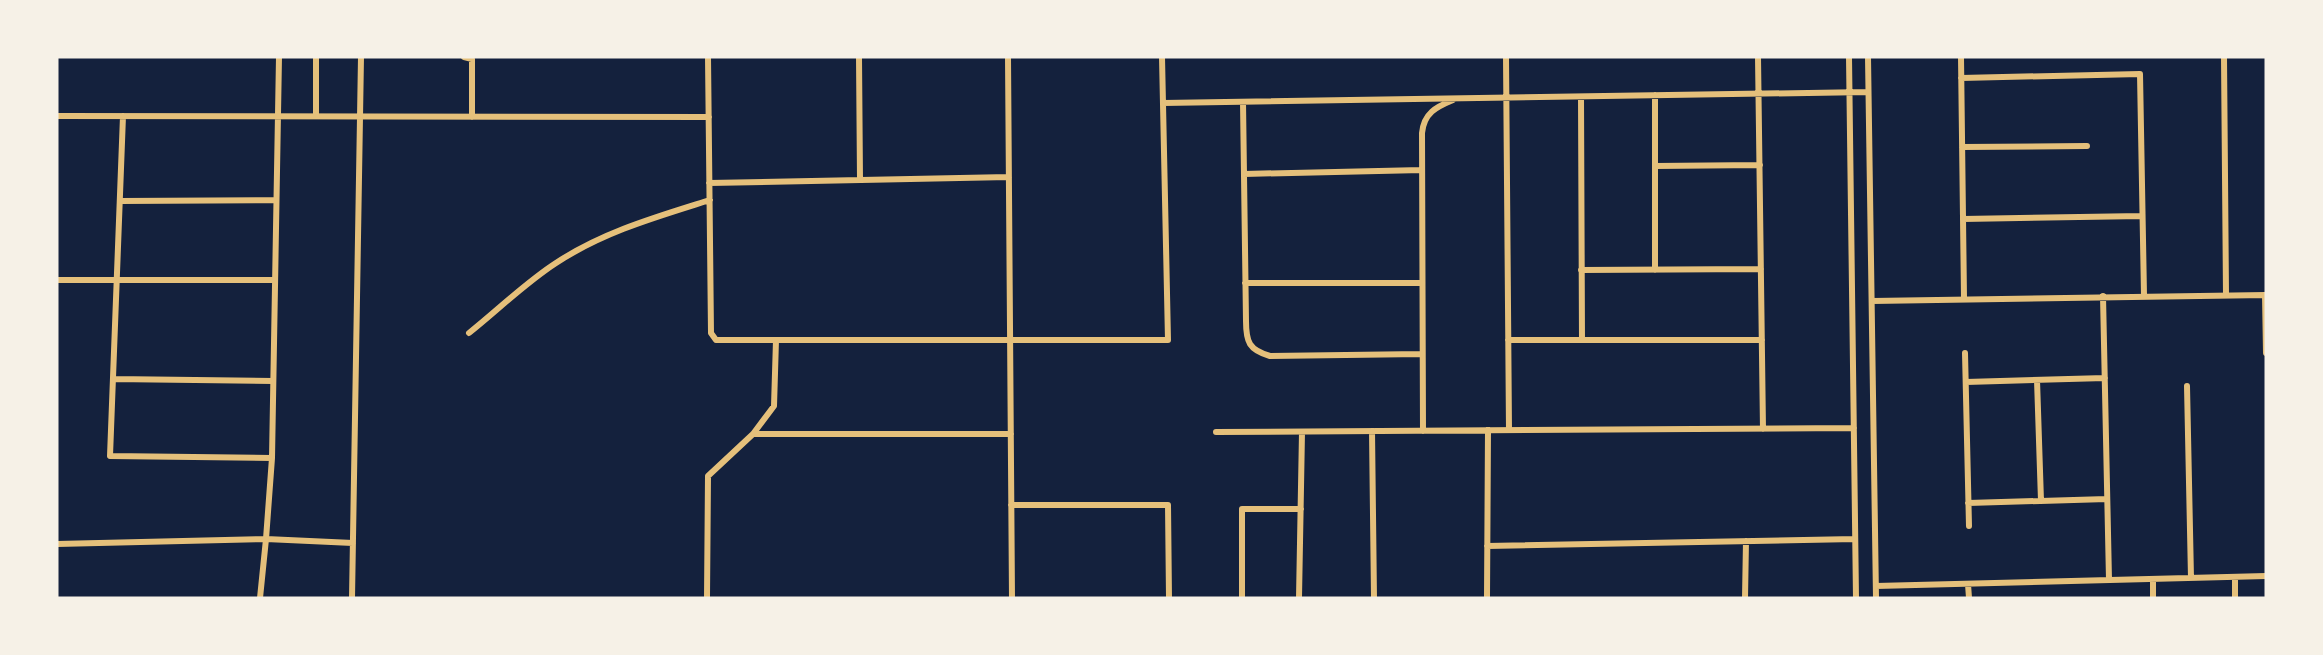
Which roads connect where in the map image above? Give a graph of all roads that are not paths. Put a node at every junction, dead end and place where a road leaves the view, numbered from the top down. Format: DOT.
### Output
graph roads {
  1 [pos="279,57"];
  2 [pos="316,57"];
  3 [pos="361,57"];
  4 [pos="464,57"];
  5 [pos="708,57"];
  6 [pos="860,57"];
  7 [pos="1008,57"];
  8 [pos="1162,57"];
  9 [pos="1506,57"];
  10 [pos="1758,57"];
  11 [pos="1849,57"];
  12 [pos="1868,57"];
  13 [pos="1961,57"];
  14 [pos="2224,57"];
  15 [pos="1961,78"];
  16 [pos="1849,92"];
  17 [pos="1868,92"];
  18 [pos="1759,94"];
  19 [pos="1655,95"];
  20 [pos="1581,96"];
  21 [pos="1457,98"];
  22 [pos="1507,98"];
  23 [pos="1243,102"];
  24 [pos="1163,103"];
  25 [pos="57,116"];
  26 [pos="123,116"];
  27 [pos="278,116"];
  28 [pos="316,116"];
  29 [pos="360,117"];
  30 [pos="472,117"];
  31 [pos="709,117"];
  32 [pos="2087,146"];
  33 [pos="1962,147"];
  34 [pos="1760,165"];
  35 [pos="1655,166"];
  36 [pos="1422,170"];
  37 [pos="1244,174"];
  38 [pos="1009,177"];
  39 [pos="860,180"];
  40 [pos="710,183"];
  41 [pos="276,200"];
  42 [pos="710,200"];
  43 [pos="120,201"];
  44 [pos="2142,216"];
  45 [pos="1963,219"];
  46 [pos="1761,269"];
  47 [pos="1581,270"];
  48 [pos="1655,270"];
  49 [pos="57,279"];
  50 [pos="117,280"];
  51 [pos="275,280"];
  52 [pos="1422,283"];
  53 [pos="1245,284"];
  54 [pos="2144,295"];
  55 [pos="2226,295"];
  56 [pos="2266,295"];
  57 [pos="2103,296"];
  58 [pos="1964,298"];
  59 [pos="1872,301"];
  60 [pos="470,333"];
  61 [pos="776,340"];
  62 [pos="1010,340"];
  63 [pos="1508,340"];
  64 [pos="1582,340"];
  65 [pos="1762,340"];
  66 [pos="1965,353"];
  67 [pos="2266,353"];
  68 [pos="1421,354"];
  69 [pos="2104,378"];
  70 [pos="113,380"];
  71 [pos="2037,380"];
  72 [pos="273,381"];
  73 [pos="1966,382"];
  74 [pos="2187,386"];
  75 [pos="1854,428"];
  76 [pos="1763,429"];
  77 [pos="1488,430"];
  78 [pos="1509,430"];
  79 [pos="1372,431"];
  80 [pos="1423,431"];
  81 [pos="1216,432"];
  82 [pos="1302,432"];
  83 [pos="753,434"];
  84 [pos="1011,434"];
  85 [pos="272,458"];
  86 [pos="2107,499"];
  87 [pos="2041,501"];
  88 [pos="1968,503"];
  89 [pos="1011,505"];
  90 [pos="1301,509"];
  91 [pos="1969,526"];
  92 [pos="266,539"];
  93 [pos="1855,539"];
  94 [pos="1746,541"];
  95 [pos="353,543"];
  96 [pos="57,544"];
  97 [pos="1487,546"];
  98 [pos="2266,576"];
  99 [pos="2235,577"];
  100 [pos="2191,578"];
  101 [pos="2153,579"];
  102 [pos="2109,580"];
  103 [pos="1968,584"];
  104 [pos="1876,586"];
  105 [pos="260,598"];
  106 [pos="352,598"];
  107 [pos="707,598"];
  108 [pos="1012,598"];
  109 [pos="1169,598"];
  110 [pos="1242,598"];
  111 [pos="1299,598"];
  112 [pos="1374,598"];
  113 [pos="1487,598"];
  114 [pos="1745,598"];
  115 [pos="1856,598"];
  116 [pos="1876,598"];
  117 [pos="1969,598"];
  118 [pos="2153,598"];
  119 [pos="2235,598"];
  1 -- 27 [label="street"];
  2 -- 28 [label="street"];
  3 -- 29 [label="street"];
  4 -- 30 [label="street"];
  5 -- 31 [label="street"];
  6 -- 39 [label="street"];
  7 -- 38 [label="street"];
  8 -- 24 [label="street"];
  9 -- 22 [label="street"];
  10 -- 18 [label="street"];
  11 -- 16 [label="street"];
  12 -- 17 [label="street"];
  13 -- 15 [label="street"];
  14 -- 55 [label="street"];
  15 -- 33 [label="street"];
  15 -- 44 [label="street"];
  16 -- 17 [label="street"];
  16 -- 18 [label="street"];
  16 -- 75 [label="street"];
  17 -- 59 [label="street"];
  18 -- 19 [label="street"];
  18 -- 34 [label="street"];
  19 -- 20 [label="street"];
  19 -- 35 [label="street"];
  20 -- 22 [label="street"];
  20 -- 47 [label="street"];
  21 -- 22 [label="street"];
  21 -- 23 [label="street"];
  21 -- 36 [label="street"];
  22 -- 63 [label="street"];
  23 -- 24 [label="street"];
  23 -- 37 [label="street"];
  24 -- 62 [label="street"];
  25 -- 26 [label="street"];
  26 -- 27 [label="street"];
  26 -- 43 [label="street"];
  27 -- 28 [label="street"];
  27 -- 41 [label="street"];
  28 -- 29 [label="street"];
  29 -- 30 [label="street"];
  29 -- 95 [label="street"];
  30 -- 31 [label="street"];
  31 -- 40 [label="street"];
  32 -- 33 [label="street"];
  33 -- 45 [label="street"];
  34 -- 35 [label="street"];
  34 -- 46 [label="street"];
  35 -- 48 [label="street"];
  36 -- 37 [label="street"];
  36 -- 52 [label="street"];
  37 -- 53 [label="street"];
  38 -- 39 [label="street"];
  38 -- 62 [label="street"];
  39 -- 40 [label="street"];
  40 -- 42 [label="street"];
  41 -- 43 [label="street"];
  41 -- 51 [label="street"];
  42 -- 60 [label="street"];
  42 -- 61 [label="street"];
  43 -- 50 [label="street"];
  44 -- 45 [label="street"];
  44 -- 54 [label="street"];
  45 -- 58 [label="street"];
  46 -- 48 [label="street"];
  46 -- 65 [label="street"];
  47 -- 48 [label="street"];
  47 -- 64 [label="street"];
  49 -- 50 [label="street"];
  50 -- 51 [label="street"];
  50 -- 70 [label="street"];
  51 -- 72 [label="street"];
  52 -- 53 [label="street"];
  52 -- 68 [label="street"];
  53 -- 68 [label="street"];
  54 -- 55 [label="street"];
  54 -- 57 [label="street"];
  55 -- 56 [label="street"];
  56 -- 67 [label="street"];
  57 -- 58 [label="street"];
  57 -- 69 [label="street"];
  58 -- 59 [label="street"];
  59 -- 104 [label="street"];
  61 -- 62 [label="street"];
  61 -- 83 [label="street"];
  62 -- 84 [label="street"];
  63 -- 64 [label="street"];
  63 -- 78 [label="street"];
  64 -- 65 [label="street"];
  65 -- 76 [label="street"];
  66 -- 73 [label="street"];
  68 -- 80 [label="street"];
  69 -- 71 [label="street"];
  69 -- 86 [label="street"];
  70 -- 72 [label="street"];
  70 -- 85 [label="street"];
  71 -- 73 [label="street"];
  71 -- 87 [label="street"];
  72 -- 85 [label="street"];
  73 -- 88 [label="street"];
  74 -- 100 [label="street"];
  75 -- 76 [label="street"];
  75 -- 93 [label="street"];
  76 -- 78 [label="street"];
  77 -- 78 [label="street"];
  77 -- 80 [label="street"];
  77 -- 97 [label="street"];
  79 -- 80 [label="street"];
  79 -- 82 [label="street"];
  79 -- 112 [label="street"];
  81 -- 82 [label="street"];
  82 -- 90 [label="street"];
  83 -- 84 [label="street"];
  83 -- 107 [label="street"];
  84 -- 89 [label="street"];
  85 -- 92 [label="street"];
  86 -- 87 [label="street"];
  86 -- 102 [label="street"];
  87 -- 88 [label="street"];
  88 -- 91 [label="street"];
  89 -- 108 [label="street"];
  89 -- 109 [label="street"];
  90 -- 110 [label="street"];
  90 -- 111 [label="street"];
  92 -- 95 [label="street"];
  92 -- 96 [label="street"];
  92 -- 105 [label="street"];
  93 -- 94 [label="street"];
  93 -- 115 [label="street"];
  94 -- 97 [label="street"];
  94 -- 114 [label="street"];
  95 -- 106 [label="street"];
  97 -- 113 [label="street"];
  98 -- 99 [label="street"];
  99 -- 100 [label="street"];
  99 -- 119 [label="street"];
  100 -- 101 [label="street"];
  101 -- 102 [label="street"];
  101 -- 118 [label="street"];
  102 -- 103 [label="street"];
  103 -- 104 [label="street"];
  103 -- 117 [label="street"];
  104 -- 116 [label="street"];
}
